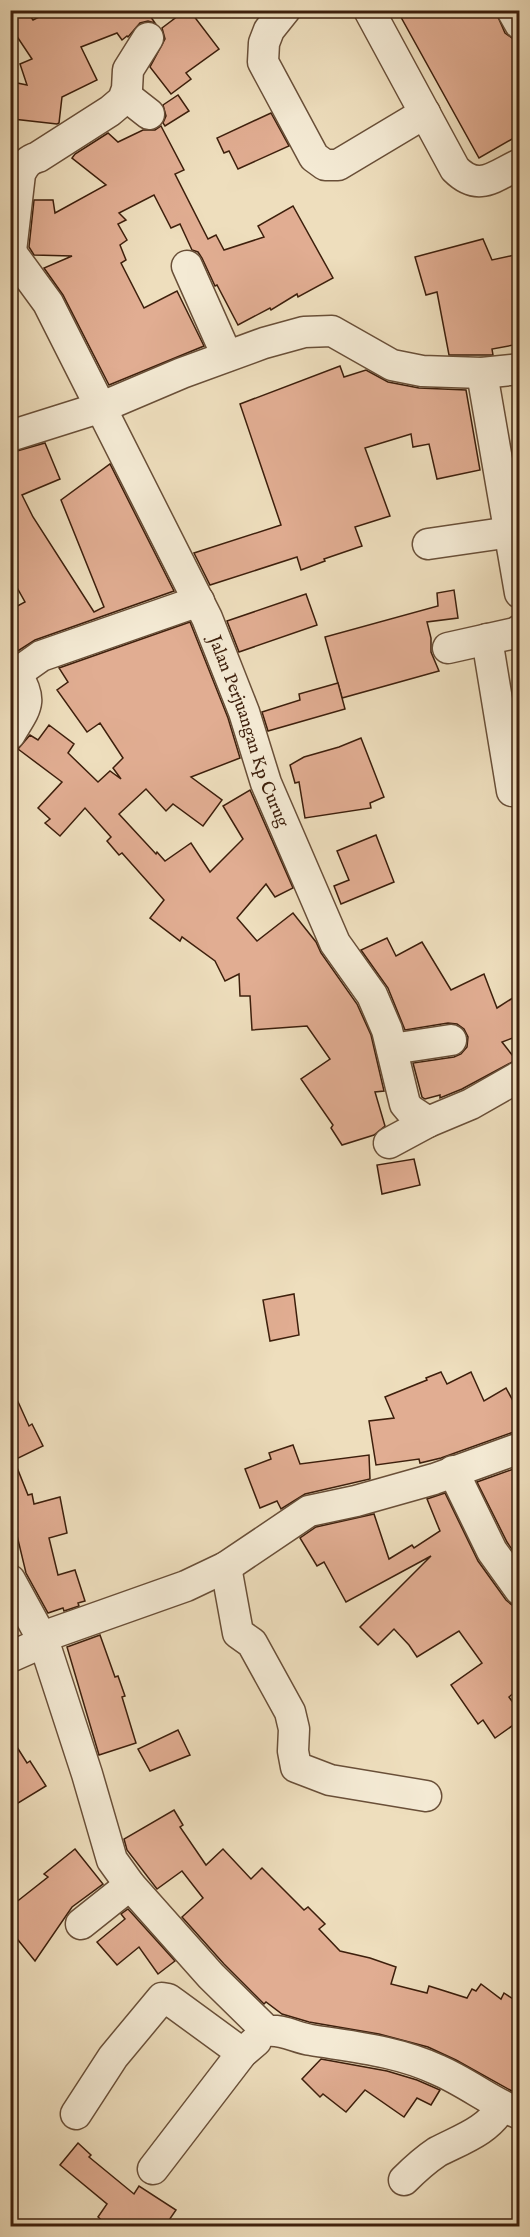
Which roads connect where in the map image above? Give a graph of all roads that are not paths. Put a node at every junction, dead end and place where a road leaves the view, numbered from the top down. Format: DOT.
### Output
graph roads {
  1 [pos="285,10"];
  2 [pos="369,10"];
  3 [pos="512,10"];
  4 [pos="519,24"];
  5 [pos="148,38"];
  6 [pos="425,113"];
  7 [pos="519,164"];
  8 [pos="14,262"];
  9 [pos="187,266"];
  10 [pos="226,356"];
  11 [pos="519,369"];
  12 [pos="482,373"];
  13 [pos="102,407"];
  14 [pos="10,436"];
  15 [pos="510,532"];
  16 [pos="428,544"];
  17 [pos="519,593"];
  18 [pos="199,601"];
  19 [pos="519,630"];
  20 [pos="487,639"];
  21 [pos="448,648"];
  22 [pos="13,676"];
  23 [pos="10,734"];
  24 [pos="512,791"];
  25 [pos="451,1040"];
  26 [pos="392,1049"];
  27 [pos="519,1076"];
  28 [pos="428,1122"];
  29 [pos="389,1143"];
  30 [pos="519,1448"];
  31 [pos="453,1471"];
  32 [pos="241,1557"];
  33 [pos="10,1580"];
  34 [pos="519,1590"];
  35 [pos="43,1639"];
  36 [pos="10,1657"];
  37 [pos="426,1796"];
  38 [pos="130,1885"];
  39 [pos="81,1924"];
  40 [pos="267,2031"];
  41 [pos="242,2053"];
  42 [pos="511,2110"];
  43 [pos="76,2114"];
  44 [pos="153,2169"];
  45 [pos="404,2180"];
  1 -- 6 [label="street"];
  2 -- 6 [label="street"];
  3 -- 4 [label="street"];
  5 -- 8 [label="street"];
  6 -- 7 [label="street"];
  8 -- 13 [label="street, Jalan Perjuangan Kp Curug"];
  9 -- 10 [label="street"];
  10 -- 12 [label="street"];
  10 -- 13 [label="street"];
  11 -- 12 [label="street"];
  12 -- 15 [label="street"];
  13 -- 14 [label="street"];
  13 -- 18 [label="street, Jalan Perjuangan Kp Curug"];
  15 -- 16 [label="street"];
  15 -- 17 [label="street"];
  18 -- 22 [label="street"];
  18 -- 26 [label="street, Jalan Perjuangan Kp Curug"];
  19 -- 20 [label="street"];
  20 -- 21 [label="street"];
  20 -- 24 [label="street"];
  22 -- 23 [label="street"];
  25 -- 26 [label="street"];
  26 -- 28 [label="street, Jalan Perjuangan Kp Curug"];
  27 -- 28 [label="street"];
  28 -- 29 [label="street"];
  30 -- 31 [label="street"];
  31 -- 32 [label="street"];
  31 -- 34 [label="street"];
  32 -- 35 [label="street"];
  32 -- 37 [label="street"];
  33 -- 35 [label="street"];
  35 -- 36 [label="street"];
  35 -- 38 [label="street"];
  38 -- 39 [label="street"];
  38 -- 40 [label="street"];
  40 -- 41 [label="street"];
  40 -- 42 [label="street"];
  41 -- 43 [label="street"];
  41 -- 44 [label="street"];
  42 -- 45 [label="street"];
}
